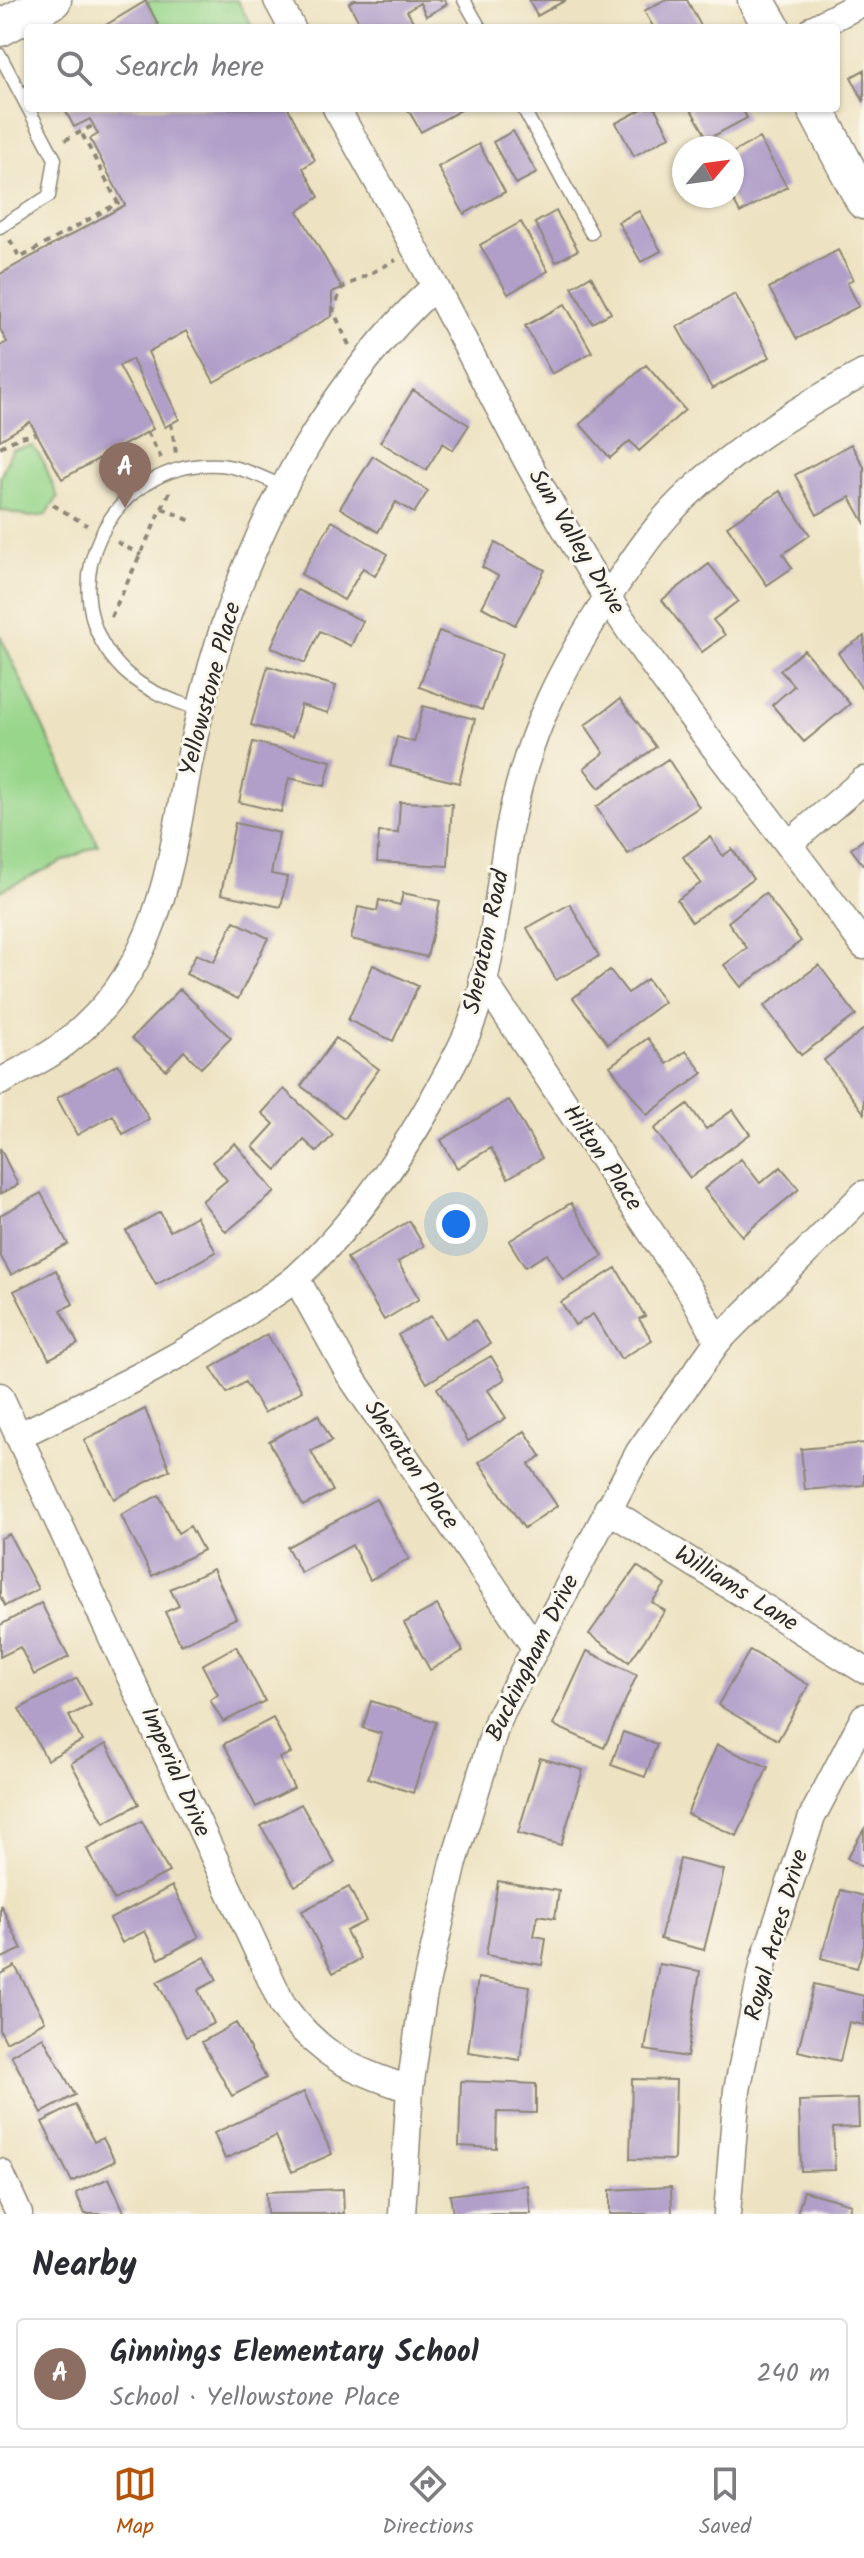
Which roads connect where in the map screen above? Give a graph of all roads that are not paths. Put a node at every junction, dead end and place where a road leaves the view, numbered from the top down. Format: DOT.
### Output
graph roads {
  1 [pos="53,0"];
  2 [pos="277,0"];
  3 [pos="464,0"];
  4 [pos="756,0"];
  5 [pos="864,2"];
  6 [pos="290,24"];
  7 [pos="478,24"];
  8 [pos="770,24"];
  9 [pos="822,24"];
  10 [pos="0,28"];
  11 [pos="0,55"];
  12 [pos="24,100"];
  13 [pos="30,112"];
  14 [pos="338,112"];
  15 [pos="525,112"];
  16 [pos="817,112"];
  17 [pos="864,201"];
  18 [pos="4,232"];
  19 [pos="591,233"];
  20 [pos="435,286"];
  21 [pos="864,373"];
  22 [pos="284,487"];
  23 [pos="608,598"];
  24 [pos="200,710"];
  25 [pos="864,780"];
  26 [pos="790,843"];
  27 [pos="864,946"];
  28 [pos="482,978"];
  29 [pos="0,1082"];
  30 [pos="864,1194"];
  31 [pos="296,1278"];
  32 [pos="718,1341"];
  33 [pos="0,1396"];
  34 [pos="18,1436"];
  35 [pos="607,1509"];
  36 [pos="534,1646"];
  37 [pos="864,1670"];
  38 [pos="864,1717"];
  39 [pos="410,2089"];
  40 [pos="0,2172"];
  41 [pos="19,2214"];
  42 [pos="402,2214"];
  43 [pos="727,2214"];
  1 -- 10 [label="street"];
  2 -- 6 [label="street"];
  3 -- 7 [label="lane"];
  4 -- 8 [label="street"];
  5 -- 9 [label="street"];
  11 -- 12 [label="lane"];
  13 -- 18 [label="lane"];
  14 -- 20 [label="street, Sun Valley Drive"];
  15 -- 19 [label="lane"];
  16 -- 17 [label="street"];
  20 -- 22 [label="street, Yellowstone Place"];
  20 -- 23 [label="street, Sun Valley Drive"];
  21 -- 23 [label="street, Sheraton Road"];
  22 -- 24 [label="street, Yellowstone Place"];
  22 -- 24 [label="lane"];
  23 -- 26 [label="street, Sun Valley Drive"];
  23 -- 28 [label="street, Sheraton Road"];
  24 -- 29 [label="street, Yellowstone Place"];
  25 -- 26 [label="street"];
  26 -- 27 [label="street, Sun Valley Drive"];
  28 -- 31 [label="street, Sheraton Road"];
  28 -- 32 [label="street, Hilton Place"];
  30 -- 32 [label="street, Buckingham Drive"];
  31 -- 34 [label="street, Sheraton Road"];
  31 -- 36 [label="street, Sheraton Place"];
  32 -- 35 [label="street, Buckingham Drive"];
  33 -- 34 [label="street, Imperial Drive"];
  34 -- 39 [label="street, Imperial Drive"];
  35 -- 36 [label="street, Buckingham Drive"];
  35 -- 37 [label="street, Williams Lane"];
  36 -- 39 [label="street, Buckingham Drive"];
  38 -- 43 [label="street, Royal Acres Drive"];
  39 -- 42 [label="street, Buckingham Drive"];
  40 -- 41 [label="street"];
}
